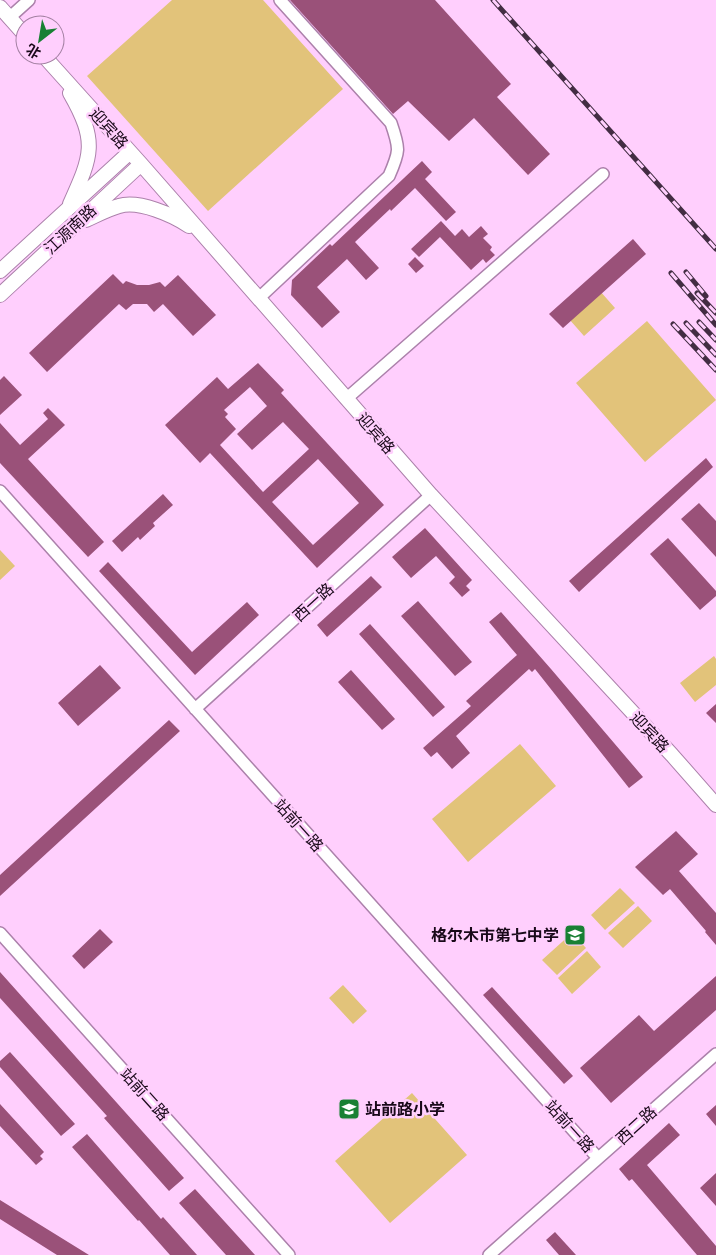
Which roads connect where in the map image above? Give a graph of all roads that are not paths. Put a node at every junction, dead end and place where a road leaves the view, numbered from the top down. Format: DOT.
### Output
graph roads {
  1 [pos="4,0"];
  2 [pos="29,0"];
  3 [pos="280,0"];
  4 [pos="3,10"];
  5 [pos="15,24"];
  6 [pos="52,65"];
  7 [pos="57,71"];
  8 [pos="130,152"];
  9 [pos="141,164"];
  10 [pos="603,174"];
  11 [pos="68,209"];
  12 [pos="76,224"];
  13 [pos="204,236"];
  14 [pos="0,271"];
  15 [pos="0,295"];
  16 [pos="259,298"];
  17 [pos="346,399"];
  18 [pos="0,491"];
  19 [pos="431,496"];
  20 [pos="195,709"];
  21 [pos="716,805"];
  22 [pos="0,933"];
  23 [pos="716,1055"];
  24 [pos="598,1158"];
  25 [pos="493,1254"];
  26 [pos="289,1255"];
  1 -- 4 [label="street"];
  2 -- 4 [label="street"];
  3 -- 16 [label="street"];
  4 -- 5 [label="main road"];
  6 -- 7 [label="main road, 迎宾路"];
  7 -- 8 [label="main road, 迎宾路"];
  7 -- 11 [label="main road"];
  8 -- 9 [label="main road, 迎宾路"];
  8 -- 11 [label="main road, 江源南路"];
  9 -- 12 [label="main road, 江源南路"];
  9 -- 13 [label="main road, 迎宾路"];
  10 -- 17 [label="street"];
  11 -- 14 [label="main road, 江源南路"];
  12 -- 13 [label="main road"];
  12 -- 15 [label="main road, 江源南路"];
  13 -- 16 [label="main road, 迎宾路"];
  16 -- 17 [label="main road, 迎宾路"];
  17 -- 19 [label="main road, 迎宾路"];
  18 -- 20 [label="street, 站前一路"];
  19 -- 20 [label="street, 西一路"];
  19 -- 21 [label="main road, 迎宾路"];
  20 -- 24 [label="street, 站前一路"];
  22 -- 26 [label="street, 站前二路"];
  23 -- 24 [label="street, 西二路"];
  24 -- 25 [label="street, 西二路"];
}
